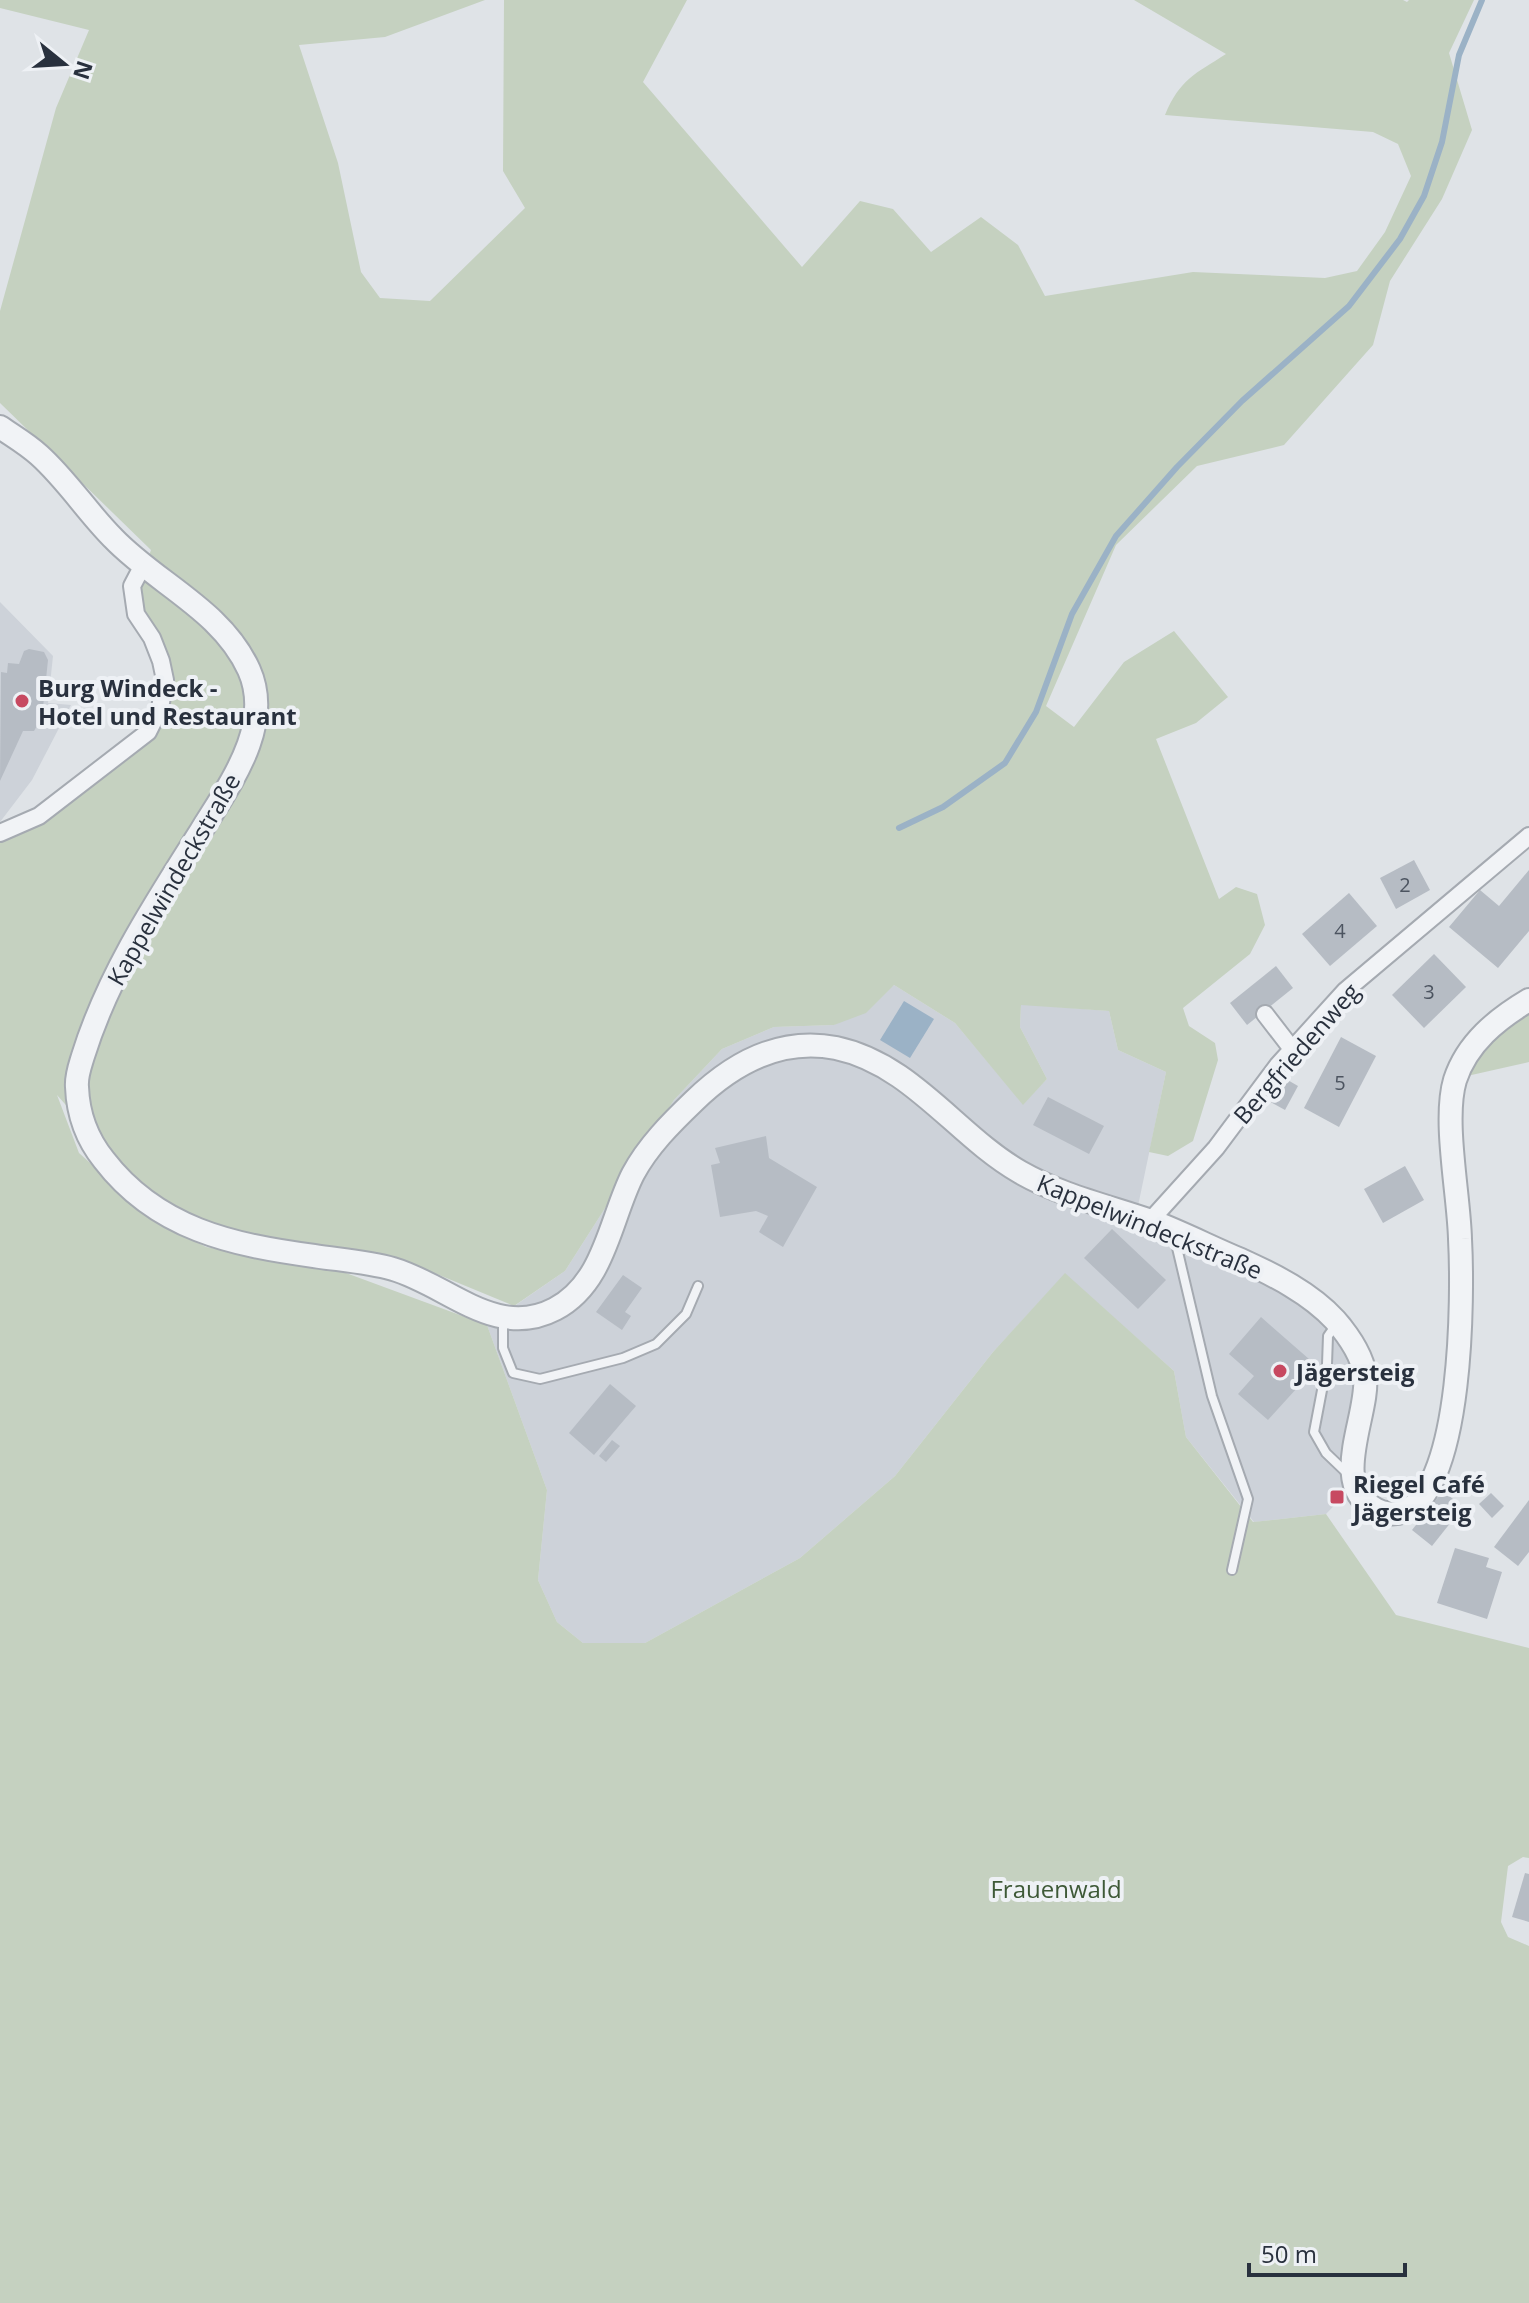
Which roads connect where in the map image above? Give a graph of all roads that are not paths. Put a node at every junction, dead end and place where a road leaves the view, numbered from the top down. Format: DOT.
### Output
graph roads {
  1 [pos="0,427"];
  2 [pos="143,565"];
  3 [pos="0,833"];
  4 [pos="1529,836"];
  5 [pos="1529,1000"];
  6 [pos="1265,1014"];
  7 [pos="1292,1049"];
  8 [pos="1150,1221"];
  9 [pos="1173,1230"];
  10 [pos="698,1286"];
  11 [pos="503,1320"];
  12 [pos="1337,1323"];
  13 [pos="1353,1478"];
  14 [pos="1232,1570"];
  1 -- 2 [label="street, Kappelwindeckstraße"];
  2 -- 3 [label="street"];
  2 -- 11 [label="street, Kappelwindeckstraße"];
  4 -- 7 [label="street, Bergfriedenweg"];
  5 -- 13 [label="street"];
  6 -- 7 [label="street"];
  7 -- 8 [label="street, Bergfriedenweg"];
  8 -- 9 [label="street, Kappelwindeckstraße"];
  8 -- 11 [label="street, Kappelwindeckstraße"];
  9 -- 12 [label="street, Kappelwindeckstraße"];
  9 -- 14 [label="lane"];
  10 -- 11 [label="lane"];
  12 -- 13 [label="street, Kappelwindeckstraße"];
  12 -- 13 [label="lane"];
}
